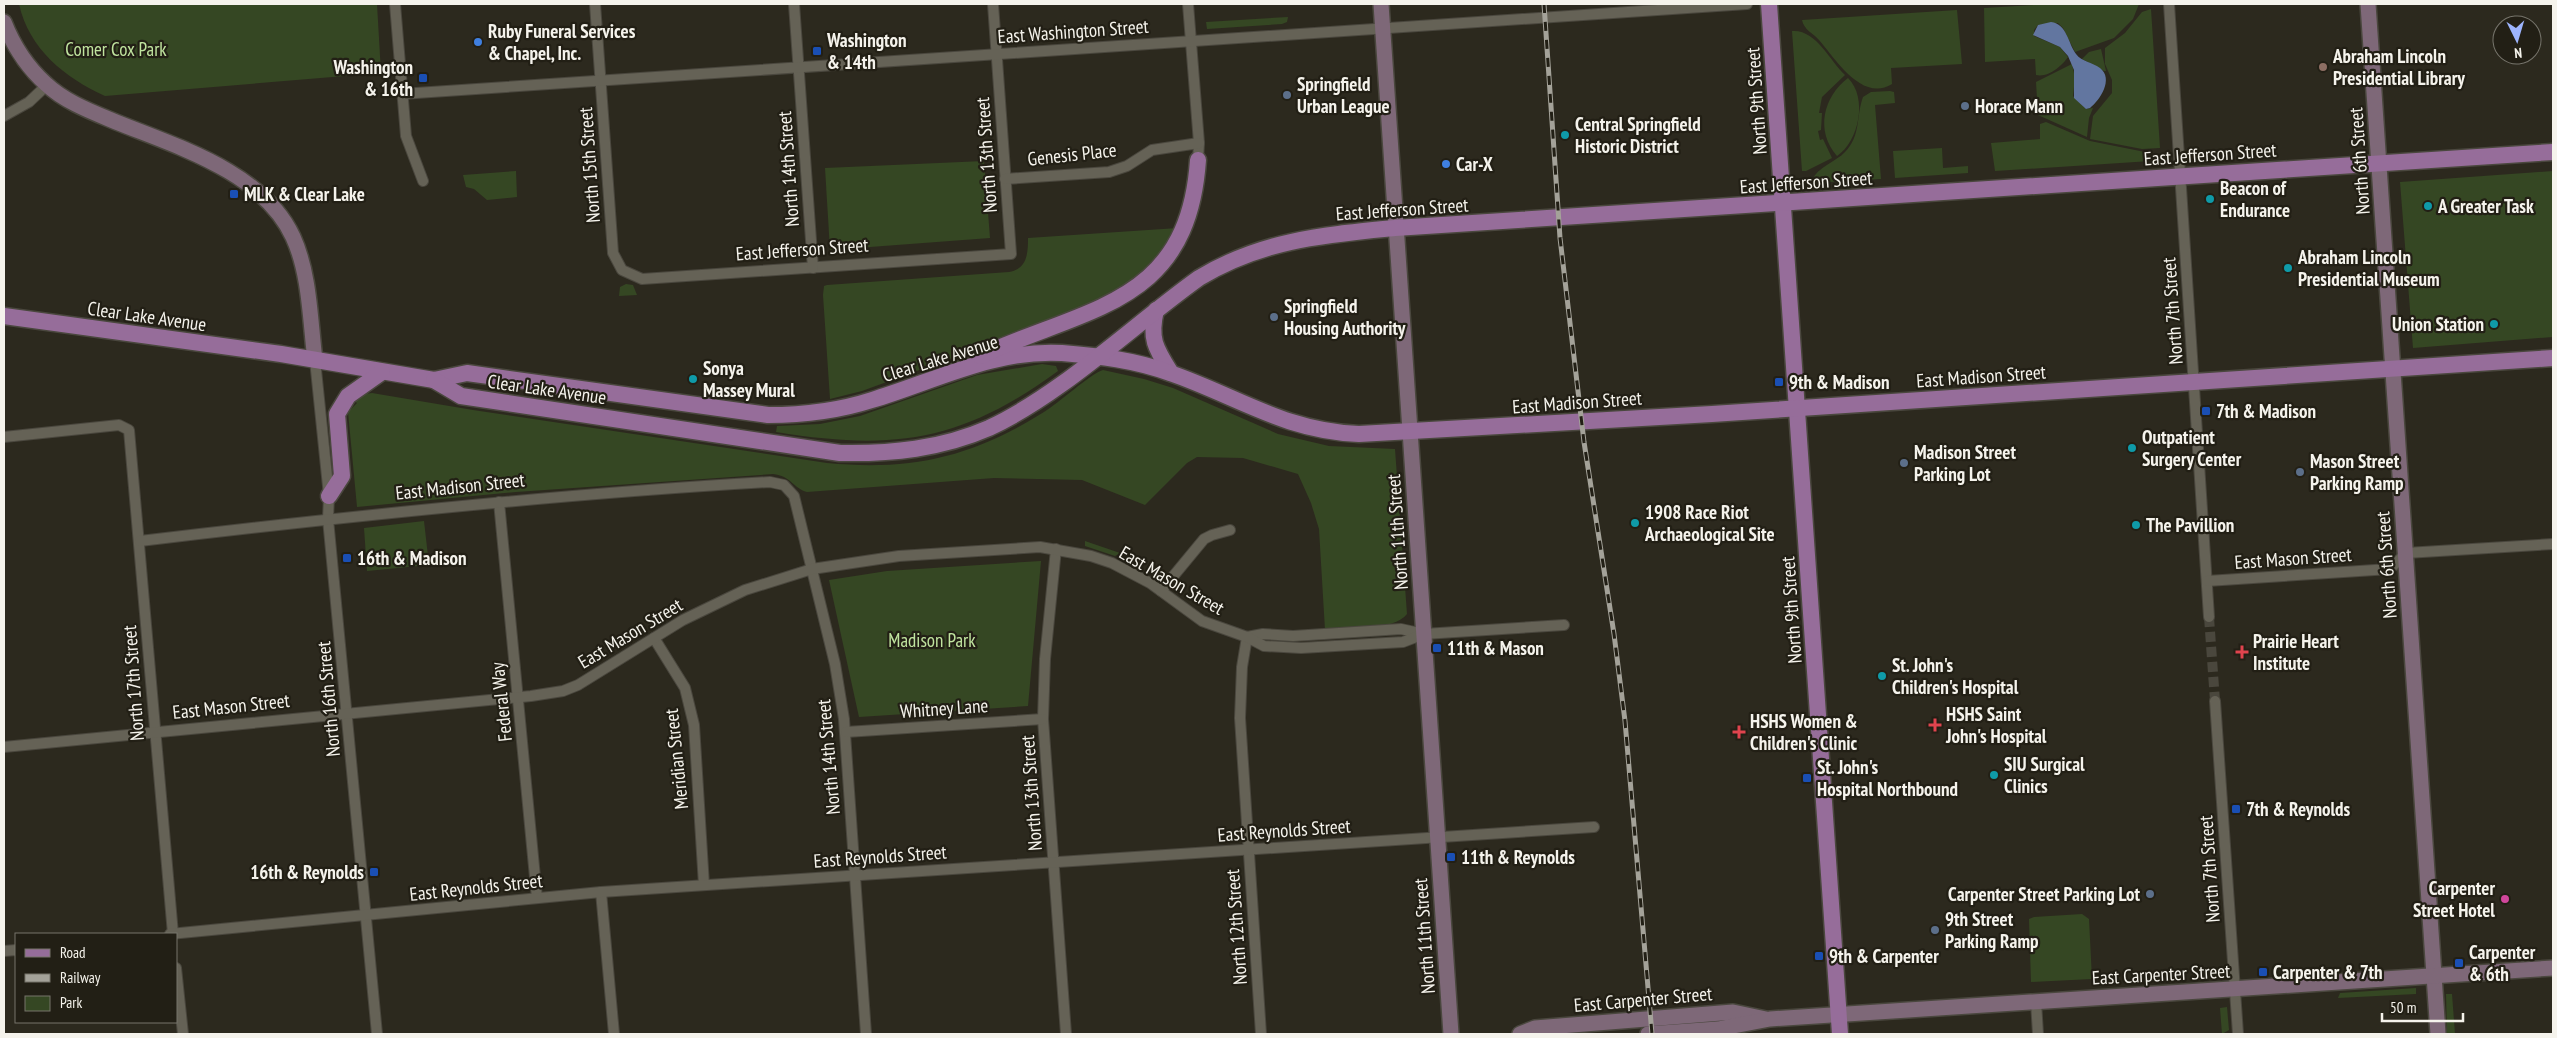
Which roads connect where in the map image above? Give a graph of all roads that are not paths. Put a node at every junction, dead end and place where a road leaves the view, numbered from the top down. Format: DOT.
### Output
graph roads {
  1 [pos="396,4"];
  2 [pos="595,4"];
  3 [pos="794,4"];
  4 [pos="993,4"];
  5 [pos="1188,4"];
  6 [pos="1381,4"];
  7 [pos="1747,4"];
  8 [pos="1769,4"];
  9 [pos="2169,4"];
  10 [pos="2368,4"];
  11 [pos="4,22"];
  12 [pos="1383,27"];
  13 [pos="1190,40"];
  14 [pos="996,54"];
  15 [pos="799,66"];
  16 [pos="600,79"];
  17 [pos="47,85"];
  18 [pos="401,94"];
  19 [pos="4,116"];
  20 [pos="1199,143"];
  21 [pos="2553,152"];
  22 [pos="1198,160"];
  23 [pos="2379,163"];
  24 [pos="2180,176"];
  25 [pos="1005,178"];
  26 [pos="423,180"];
  27 [pos="1784,204"];
  28 [pos="1395,228"];
  29 [pos="612,248"];
  30 [pos="1011,254"];
  31 [pos="813,268"];
  32 [pos="1156,310"];
  33 [pos="4,316"];
  34 [pos="1096,356"];
  35 [pos="2553,358"];
  36 [pos="315,360"];
  37 [pos="2393,368"];
  38 [pos="382,372"];
  39 [pos="1171,373"];
  40 [pos="434,380"];
  41 [pos="2195,381"];
  42 [pos="922,382"];
  43 [pos="1797,408"];
  44 [pos="1411,432"];
  45 [pos="4,437"];
  46 [pos="784,485"];
  47 [pos="329,496"];
  48 [pos="499,502"];
  49 [pos="328,519"];
  50 [pos="1230,530"];
  51 [pos="140,541"];
  52 [pos="2553,544"];
  53 [pos="1056,549"];
  54 [pos="2406,553"];
  55 [pos="812,569"];
  56 [pos="2207,581"];
  57 [pos="1161,591"];
  58 [pos="2210,617"];
  59 [pos="1564,625"];
  60 [pos="1424,634"];
  61 [pos="1247,637"];
  62 [pos="654,638"];
  63 [pos="518,697"];
  64 [pos="2216,701"];
  65 [pos="347,713"];
  66 [pos="1043,719"];
  67 [pos="154,732"];
  68 [pos="846,732"];
  69 [pos="4,747"];
  70 [pos="1594,827"];
  71 [pos="1438,837"];
  72 [pos="1248,849"];
  73 [pos="1053,862"];
  74 [pos="855,875"];
  75 [pos="704,885"];
  76 [pos="601,892"];
  77 [pos="537,898"];
  78 [pos="366,916"];
  79 [pos="172,933"];
  80 [pos="178,933"];
  81 [pos="2553,968"];
  82 [pos="2434,976"];
  83 [pos="178,987"];
  84 [pos="2235,990"];
  85 [pos="2036,1002"];
  86 [pos="1838,1015"];
  87 [pos="1770,1020"];
  88 [pos="183,1034"];
  89 [pos="377,1034"];
  90 [pos="614,1034"];
  91 [pos="866,1034"];
  92 [pos="1066,1034"];
  93 [pos="1262,1034"];
  94 [pos="1451,1034"];
  95 [pos="1520,1034"];
  96 [pos="1648,1034"];
  97 [pos="1840,1034"];
  98 [pos="2038,1034"];
  99 [pos="2238,1034"];
  100 [pos="2438,1034"];
  1 -- 18 [label="street"];
  2 -- 16 [label="street, North 15th Street"];
  3 -- 15 [label="street, North 14th Street"];
  4 -- 14 [label="street, North 13th Street"];
  5 -- 13 [label="street"];
  6 -- 12 [label="street, North 11th Street"];
  7 -- 12 [label="street, East Washington Street"];
  8 -- 27 [label="main road, North 9th Street"];
  9 -- 24 [label="street, North 7th Street"];
  10 -- 23 [label="street, North 6th Street"];
  11 -- 17 [label="street"];
  12 -- 13 [label="street, East Washington Street"];
  12 -- 28 [label="street, North 11th Street"];
  13 -- 14 [label="street, East Washington Street"];
  13 -- 20 [label="street"];
  14 -- 15 [label="street, East Washington Street"];
  14 -- 25 [label="street, North 13th Street"];
  15 -- 16 [label="street, East Washington Street"];
  15 -- 31 [label="street, North 14th Street"];
  16 -- 18 [label="street, East Washington Street"];
  16 -- 29 [label="street, North 15th Street"];
  17 -- 19 [label="street"];
  17 -- 36 [label="street"];
  18 -- 26 [label="street"];
  20 -- 22 [label="street"];
  20 -- 25 [label="street, Genesis Place"];
  21 -- 23 [label="main road, East Jefferson Street"];
  22 -- 42 [label="main road"];
  23 -- 24 [label="main road, East Jefferson Street"];
  23 -- 37 [label="street, North 6th Street"];
  24 -- 27 [label="main road, East Jefferson Street"];
  24 -- 41 [label="street, North 7th Street"];
  25 -- 30 [label="street, North 13th Street"];
  27 -- 28 [label="main road, East Jefferson Street"];
  27 -- 43 [label="main road, North 9th Street"];
  28 -- 32 [label="main road, East Jefferson Street"];
  28 -- 44 [label="street, North 11th Street"];
  29 -- 31 [label="street, East Jefferson Street"];
  30 -- 31 [label="street, East Jefferson Street"];
  32 -- 34 [label="main road, East Jefferson Street"];
  32 -- 39 [label="main road"];
  33 -- 36 [label="main road, Clear Lake Avenue"];
  34 -- 39 [label="main road, East Madison Street"];
  34 -- 40 [label="main road, Clear Lake Avenue"];
  34 -- 42 [label="main road, Clear Lake Avenue"];
  35 -- 37 [label="main road, East Madison Street"];
  36 -- 38 [label="main road, Clear Lake Avenue"];
  36 -- 47 [label="street, North 16th Street"];
  37 -- 41 [label="main road, East Madison Street"];
  37 -- 54 [label="street, North 6th Street"];
  38 -- 40 [label="main road, Clear Lake Avenue"];
  38 -- 47 [label="main road"];
  39 -- 44 [label="main road, East Madison Street"];
  40 -- 42 [label="main road, Clear Lake Avenue"];
  41 -- 43 [label="main road, East Madison Street"];
  41 -- 56 [label="street, North 7th Street"];
  43 -- 44 [label="main road, East Madison Street"];
  43 -- 86 [label="main road, North 9th Street"];
  44 -- 60 [label="street, North 11th Street"];
  45 -- 51 [label="street, North 17th Street"];
  46 -- 48 [label="street, East Madison Street"];
  46 -- 55 [label="street, North 14th Street"];
  47 -- 49 [label="street, North 16th Street"];
  48 -- 49 [label="street, East Madison Street"];
  48 -- 63 [label="street, Federal Way"];
  49 -- 51 [label="street, East Madison Street"];
  49 -- 65 [label="street, North 16th Street"];
  50 -- 57 [label="street"];
  51 -- 67 [label="street, North 17th Street"];
  52 -- 54 [label="street"];
  53 -- 55 [label="street, East Mason Street"];
  53 -- 57 [label="street, East Mason Street"];
  53 -- 66 [label="street, North 13th Street"];
  54 -- 56 [label="street, East Mason Street"];
  54 -- 82 [label="street, North 6th Street"];
  55 -- 62 [label="street, East Mason Street"];
  55 -- 68 [label="street, North 14th Street"];
  56 -- 58 [label="street, North 7th Street"];
  57 -- 61 [label="street, East Mason Street"];
  59 -- 60 [label="street, East Mason Street"];
  60 -- 61 [label="street, East Mason Street"];
  60 -- 71 [label="street, North 11th Street"];
  61 -- 72 [label="street, North 12th Street"];
  62 -- 63 [label="street, East Mason Street"];
  62 -- 75 [label="street, Meridian Street"];
  63 -- 65 [label="street, East Mason Street"];
  63 -- 77 [label="street, Federal Way"];
  64 -- 84 [label="street, North 7th Street"];
  65 -- 67 [label="street, East Mason Street"];
  65 -- 78 [label="street, North 16th Street"];
  66 -- 68 [label="street, Whitney Lane"];
  66 -- 73 [label="street, North 13th Street"];
  67 -- 69 [label="street, East Mason Street"];
  67 -- 79 [label="street, North 17th Street"];
  68 -- 74 [label="street, North 14th Street"];
  70 -- 71 [label="street, East Reynolds Street"];
  71 -- 72 [label="street, East Reynolds Street"];
  71 -- 94 [label="street, North 11th Street"];
  72 -- 73 [label="street, East Reynolds Street"];
  72 -- 93 [label="street, North 12th Street"];
  73 -- 74 [label="street, East Reynolds Street"];
  73 -- 92 [label="street, North 13th Street"];
  74 -- 75 [label="street, East Reynolds Street"];
  74 -- 91 [label="street, North 14th Street"];
  75 -- 76 [label="street, East Reynolds Street"];
  76 -- 77 [label="street, East Reynolds Street"];
  76 -- 90 [label="street"];
  77 -- 78 [label="street, East Reynolds Street"];
  78 -- 80 [label="street, East Reynolds Street"];
  78 -- 89 [label="street, North 16th Street"];
  81 -- 82 [label="street, East Carpenter Street"];
  82 -- 84 [label="street, East Carpenter Street"];
  82 -- 100 [label="street, North 6th Street"];
  83 -- 88 [label="street"];
  84 -- 85 [label="street, East Carpenter Street"];
  84 -- 99 [label="street, North 7th Street"];
  85 -- 86 [label="street, East Carpenter Street"];
  85 -- 98 [label="street"];
  86 -- 87 [label="street, East Carpenter Street"];
  86 -- 97 [label="main road, North 9th Street"];
  87 -- 95 [label="street, East Carpenter Street"];
  87 -- 96 [label="street, East Carpenter Street"];
}
